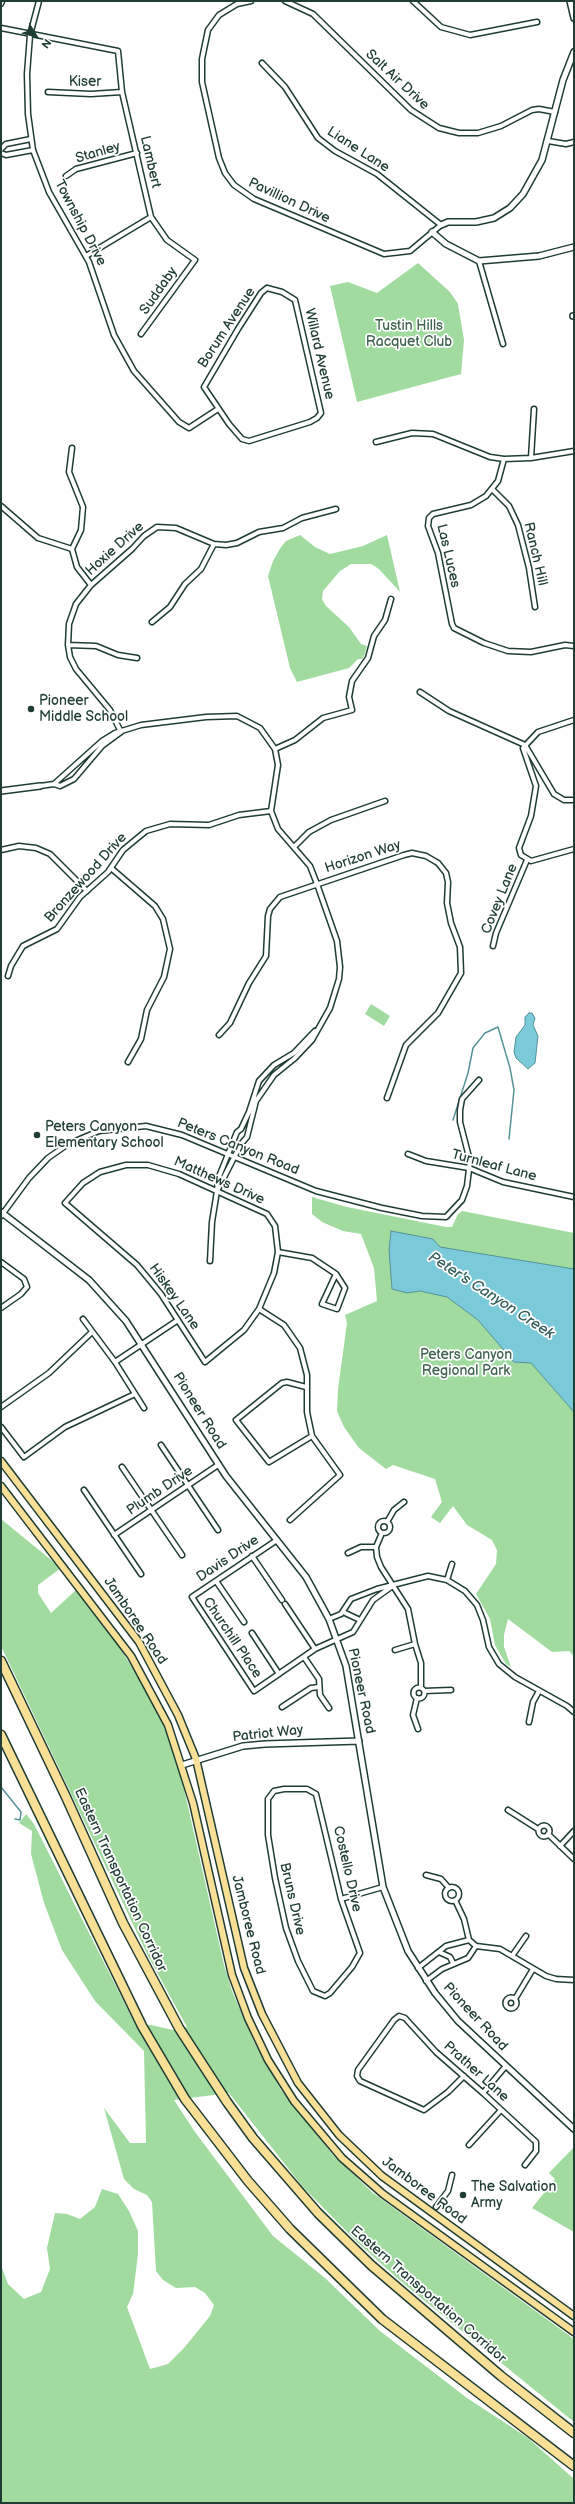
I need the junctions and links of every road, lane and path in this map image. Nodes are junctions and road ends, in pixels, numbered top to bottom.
1 (39, 1) edge
2 (252, 1) edge
3 (285, 1) edge
4 (413, 1) edge
5 (570, 1) edge
6 (574, 18) edge
7 (537, 22) dead end
8 (1, 28) edge
9 (30, 35) junction
10 (574, 52) edge
11 (262, 63) dead end
12 (48, 92) dead end
13 (122, 92) junction
14 (555, 112) junction
15 (31, 139) junction
16 (548, 141) junction
17 (574, 142) edge
18 (1, 149) edge
19 (33, 150) junction
20 (1, 153) edge
21 (137, 153) junction
22 (66, 176) dead end
23 (151, 217) junction
24 (441, 225) junction
25 (432, 232) junction
26 (574, 247) edge
27 (86, 256) junction
28 (195, 260) joint
29 (479, 261) junction
30 (295, 300) joint
31 (142, 334) dead end
32 (503, 344) dead end
33 (218, 409) junction
34 (534, 409) dead end
35 (376, 442) dead end
36 (72, 448) dead end
37 (574, 451) edge
38 (531, 458) junction
39 (504, 459) junction
40 (492, 489) junction
41 (1, 506) edge
42 (336, 509) dead end
43 (214, 544) junction
44 (72, 549) junction
45 (91, 585) junction
46 (391, 599) dead end
47 (535, 608) dead end
48 (152, 622) dead end
49 (68, 645) junction
50 (574, 646) edge
51 (137, 658) dead end
52 (420, 692) dead end
53 (574, 720) edge
54 (121, 732) junction
55 (525, 745) junction
56 (275, 749) junction
57 (54, 784) junction
58 (40, 786) joint
59 (1, 791) edge
60 (574, 800) edge
61 (384, 802) dead end
62 (271, 811) junction
63 (294, 847) junction
64 (574, 849) edge
65 (1, 850) edge
66 (528, 860) junction
67 (111, 868) junction
68 (317, 884) junction
69 (87, 891) junction
70 (493, 946) dead end
71 (8, 976) dead end
72 (319, 1026) junction
73 (219, 1035) dead end
74 (128, 1062) dead end
75 (479, 1080) dead end
76 (387, 1098) dead end
77 (408, 1154) dead end
78 (229, 1155) junction
79 (235, 1157) junction
80 (469, 1168) junction
81 (218, 1191) junction
82 (574, 1197) edge
83 (65, 1203) joint
84 (2, 1213) edge
85 (278, 1252) junction
86 (210, 1261) dead end
87 (1, 1262) edge
88 (336, 1274) junction
89 (1, 1308) edge
90 (259, 1309) junction
91 (84, 1319) dead end
92 (178, 1320) junction
93 (92, 1332) junction
94 (142, 1345) junction
95 (115, 1362) junction
96 (306, 1387) junction
97 (136, 1394) junction
98 (1, 1407) edge
99 (144, 1408) dead end
100 (1, 1427) edge
101 (312, 1436) junction
102 (161, 1445) dead end
103 (1, 1461) edge
104 (218, 1465) junction
105 (122, 1467) dead end
106 (188, 1485) junction
107 (1, 1486) edge
108 (84, 1490) dead end
109 (404, 1502) dead end
110 (151, 1510) junction
111 (290, 1520) dead end
112 (387, 1522) junction
113 (218, 1530) dead end
114 (382, 1533) junction
115 (114, 1535) junction
116 (277, 1540) junction
117 (376, 1547) junction
118 (348, 1553) dead end
119 (182, 1555) dead end
120 (252, 1556) junction
121 (452, 1564) dead end
122 (141, 1574) dead end
123 (447, 1580) junction
124 (216, 1581) junction
125 (394, 1585) junction
126 (192, 1597) joint
127 (282, 1600) dead end
128 (285, 1604) dead end
129 (343, 1612) junction
130 (329, 1619) junction
131 (360, 1620) junction
132 (244, 1622) dead end
133 (252, 1634) dead end
134 (337, 1640) junction
135 (415, 1644) junction
136 (315, 1649) junction
137 (395, 1650) dead end
138 (304, 1657) junction
139 (1, 1661) edge
140 (279, 1674) junction
141 (319, 1687) junction
142 (422, 1690) junction
143 (451, 1690) dead end
144 (539, 1691) junction
145 (417, 1698) junction
146 (282, 1706) dead end
147 (329, 1708) dead end
148 (574, 1712) edge
149 (529, 1722) dead end
150 (418, 1729) dead end
151 (1, 1735) edge
152 (360, 1741) junction
153 (196, 1759) junction
154 (182, 1764) junction
155 (270, 1794) joint
156 (508, 1810) dead end
157 (538, 1829) junction
158 (574, 1831) edge
159 (548, 1834) junction
160 (560, 1846) junction
161 (574, 1860) edge
162 (426, 1874) dead end
163 (383, 1887) junction
164 (449, 1888) junction
165 (341, 1899) junction
166 (455, 1900) junction
167 (526, 1936) dead end
168 (468, 1940) junction
169 (476, 1946) junction
170 (439, 1952) junction
171 (360, 1953) joint
172 (512, 1956) junction
173 (453, 1963) junction
174 (418, 1968) junction
175 (533, 1969) junction
176 (574, 1980) edge
177 (426, 1981) junction
178 (515, 1999) dead end
179 (505, 2067) junction
180 (464, 2076) junction
181 (483, 2093) junction
182 (501, 2110) junction
183 (574, 2129) edge
184 (469, 2145) dead end
185 (525, 2165) dead end
186 (452, 2175) dead end
187 (436, 2207) dead end
188 (574, 2316) edge
189 (574, 2332) edge
190 (574, 2433) edge
191 (574, 2466) edge

1 - 9 street, Township Drive
2 - 25 street, Pavillion Drive
3 - 14 street, Salt Air Drive
4 - 7 street
5 - 6 street
8 - 9 street
9 - 13 street, Lambert
9 - 15 street, Township Drive
10 - 14 street
11 - 24 street, Liane Lane
12 - 13 street, Kiser
13 - 21 street, Lambert
14 - 16 street
15 - 18 street
15 - 19 street, Township Drive
16 - 17 street
16 - 24 street
19 - 20 street
19 - 27 street, Township Drive
21 - 22 street, Stanley
21 - 23 street, Lambert
23 - 27 street
23 - 28 street, Lambert
24 - 25 street, Pavillion Drive
25 - 29 street
26 - 29 street
27 - 33 street, Township Drive
28 - 31 street, Suddaby
29 - 32 street
30 - 33 street, Borum Avenue
30 - 33 street, Willard Avenue
34 - 38 street
35 - 39 street
36 - 44 street
37 - 38 street
38 - 39 street
39 - 40 street, Las Luces
40 - 47 street, Ranch Hill
40 - 50 street, Las Luces
41 - 44 street
42 - 43 street, Hoxie Drive
43 - 45 street, Hoxie Drive
43 - 48 street
44 - 45 street
45 - 49 street, Hoxie Drive
46 - 56 street
49 - 51 street
49 - 54 street, Hoxie Drive
52 - 55 street
53 - 55 street
54 - 56 street
54 - 57 street
54 - 57 street
55 - 60 street
55 - 66 street
56 - 62 street
57 - 58 street
58 - 59 street
61 - 63 street
62 - 63 street
62 - 67 street, Bronzewood Drive
63 - 68 street
64 - 66 street
65 - 69 street
66 - 70 street, Covey Lane
67 - 69 street, Bronzewood Drive
67 - 74 street
68 - 72 street
68 - 73 street, Horizon Way
68 - 76 street, Horizon Way
69 - 71 street, Bronzewood Drive
72 - 78 street
72 - 79 street
75 - 80 street
77 - 80 street, Turnleaf Lane
78 - 79 street, Peters Canyon Road
78 - 81 street
78 - 84 street, Peters Canyon Road
79 - 80 street, Peters Canyon Road
79 - 81 street
80 - 82 street, Turnleaf Lane
81 - 83 street, Matthews Drive
81 - 85 street, Matthews Drive
81 - 86 street
83 - 92 street, Hiskey Lane
84 - 94 street, Pioneer Road
85 - 88 street
85 - 90 street
87 - 89 street
88 - 88 street
90 - 92 street, Hiskey Lane
90 - 96 street
91 - 93 street
92 - 94 street
93 - 95 street
93 - 98 street
94 - 95 street
94 - 104 street, Pioneer Road
95 - 97 street
96 - 101 street
96 - 101 street
97 - 99 street
97 - 100 street
101 - 111 street
102 - 106 street
103 - 153 main road, Jamboree Road
104 - 106 street, Plumb Drive
104 - 116 street, Pioneer Road
105 - 110 street
106 - 110 street, Plumb Drive
106 - 113 street
107 - 154 main road, Jamboree Road
108 - 115 street
109 - 112 street
110 - 115 street, Plumb Drive
110 - 119 street
112 - 114 street
112 - 114 street
114 - 117 street
115 - 122 street
116 - 120 street, Davis Drive
116 - 130 street, Pioneer Road
117 - 118 street
117 - 125 street
120 - 124 street, Davis Drive
120 - 127 street
121 - 123 street
123 - 125 street
123 - 144 street
124 - 126 street, Davis Drive
124 - 132 street
125 - 129 street
125 - 131 street
125 - 135 street
126 - 140 street, Churchill Place
128 - 136 street
129 - 130 street
129 - 131 street
130 - 134 street, Pioneer Road
131 - 134 street
133 - 140 street
134 - 136 street
134 - 152 street, Pioneer Road
135 - 137 street
135 - 142 street
136 - 138 street
138 - 140 street
138 - 141 street
139 - 190 highway, Eastern Transportation Corridor
141 - 146 street
141 - 147 street
142 - 143 street
142 - 145 street
142 - 145 street
144 - 148 street
144 - 149 street
145 - 150 street
151 - 191 highway
152 - 153 street, Patriot Way
152 - 163 street, Pioneer Road
153 - 154 street, Patriot Way
153 - 188 main road, Jamboree Road
154 - 189 main road, Jamboree Road
155 - 165 street, Costello Drive
155 - 171 street, Bruns Drive
156 - 157 street
157 - 159 street
157 - 159 street
158 - 160 street
159 - 160 street
160 - 161 street
162 - 164 street
163 - 165 street
163 - 174 street, Pioneer Road
164 - 166 street
164 - 166 street
165 - 171 street, Costello Drive
166 - 168 street
167 - 172 street
168 - 169 street
168 - 170 street
169 - 172 street
169 - 173 street
170 - 173 street
170 - 174 street
172 - 175 street
173 - 177 street
174 - 177 street, Pioneer Road
175 - 176 street
175 - 178 street
177 - 179 street, Pioneer Road
179 - 181 street
179 - 183 street, Pioneer Road
180 - 180 street, Prather Lane
180 - 181 street, Prather Lane
181 - 182 street, Prather Lane
182 - 184 street
182 - 185 street, Prather Lane
186 - 187 street

